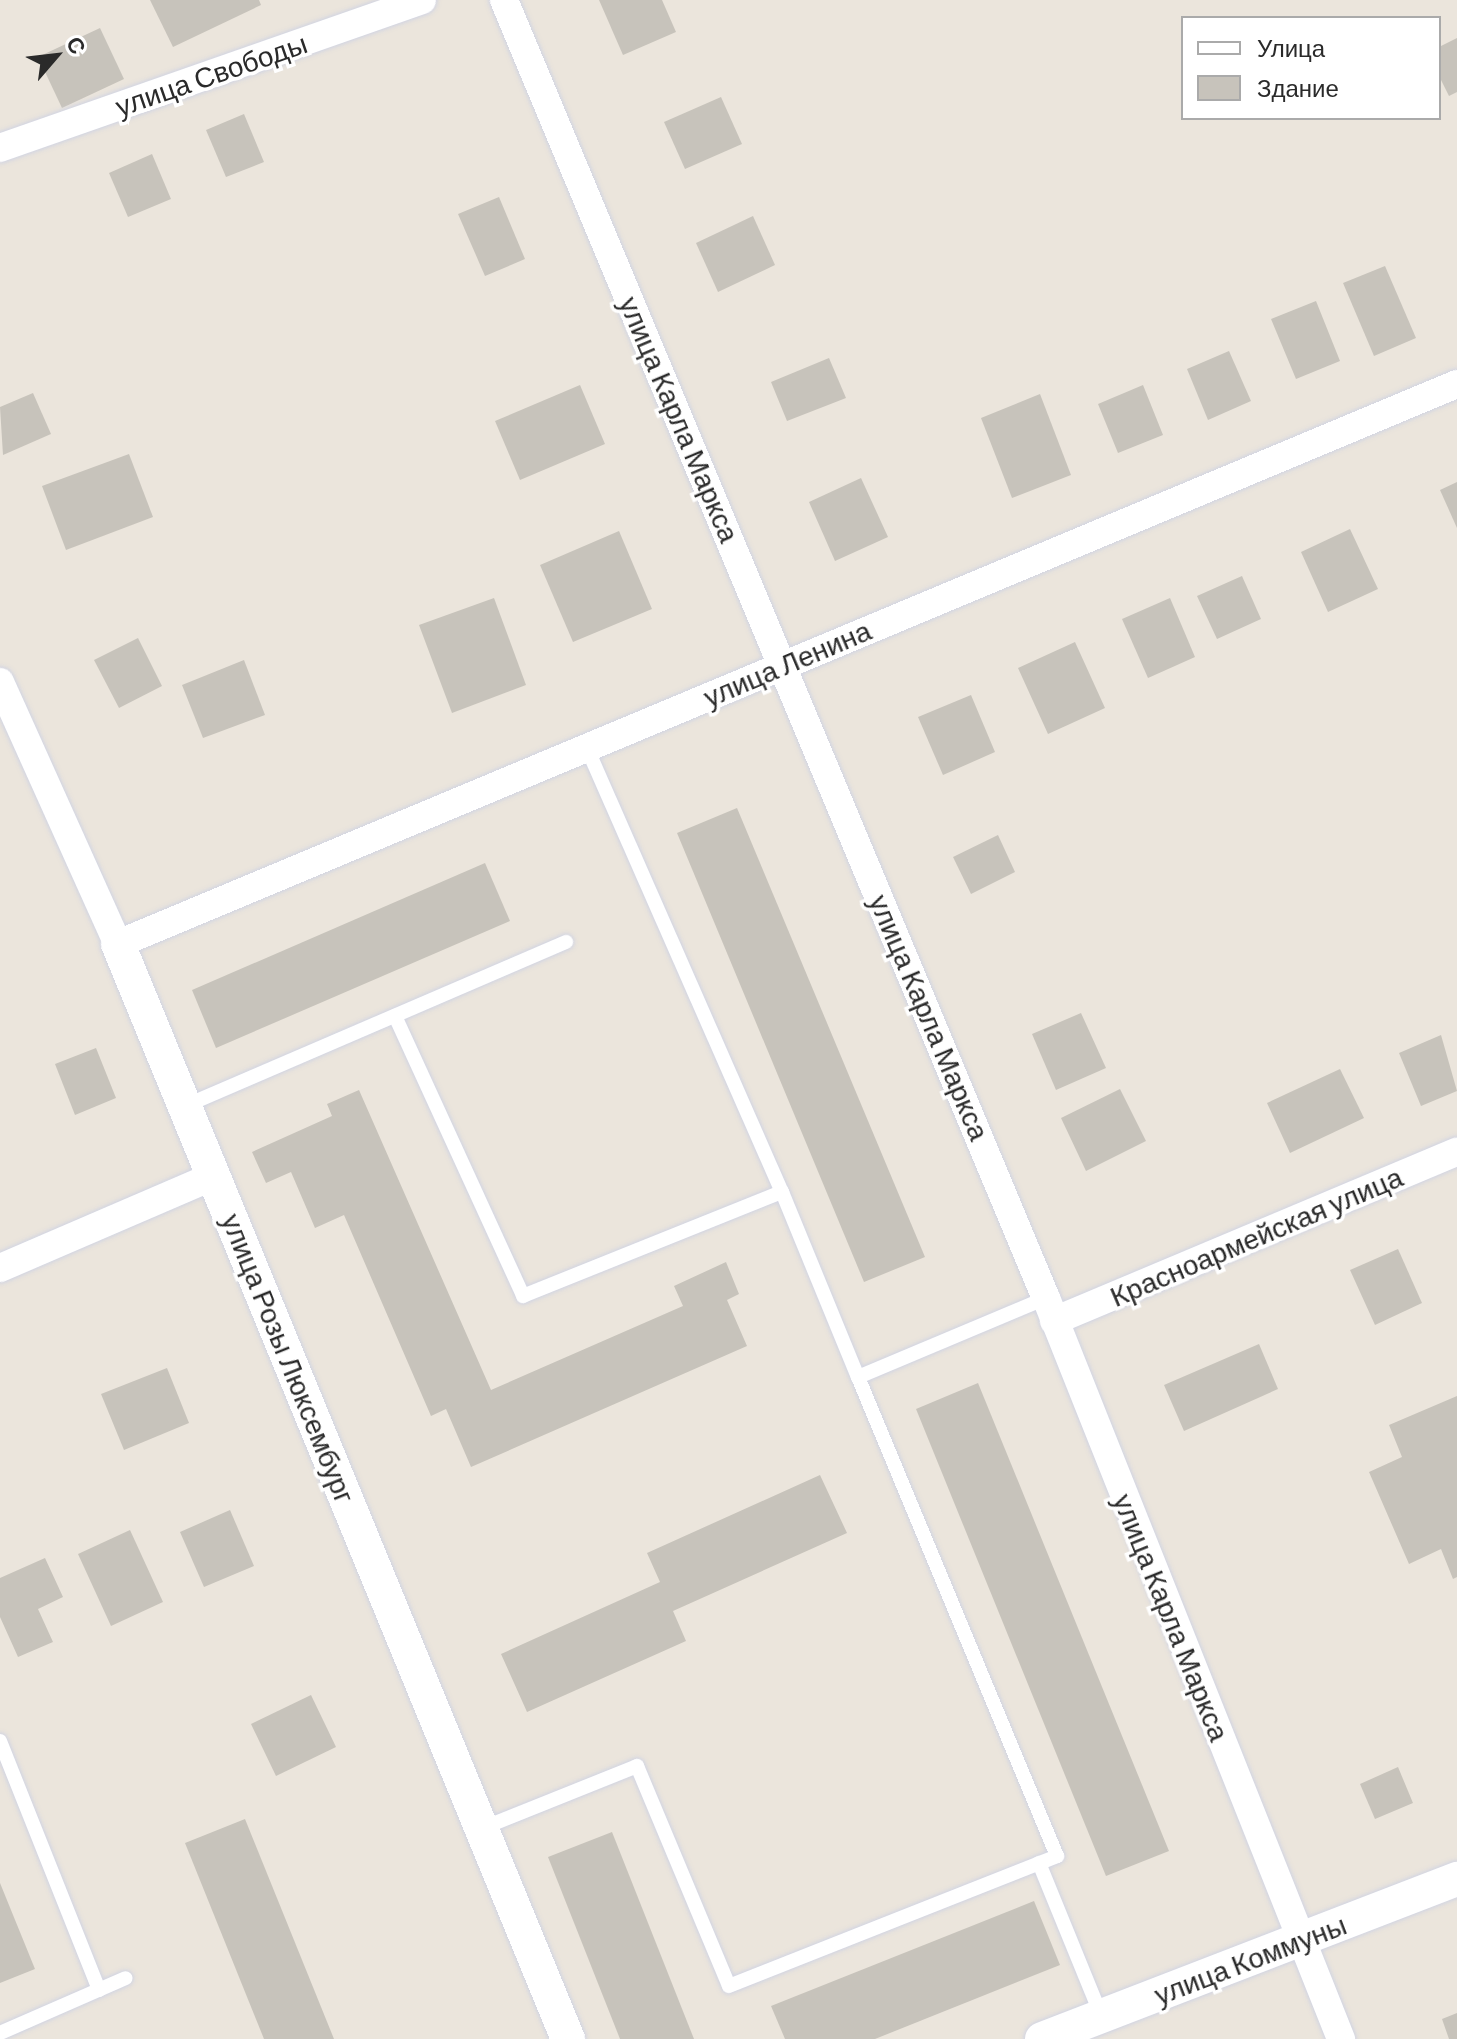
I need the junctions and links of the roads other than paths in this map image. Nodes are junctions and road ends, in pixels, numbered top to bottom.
1 (422, 0) edge
2 (504, 0) edge
3 (0, 148) edge
4 (1457, 384) edge
5 (783, 664) junction
6 (0, 682) edge
7 (587, 748) junction
8 (566, 942) dead end
9 (118, 944) junction
10 (395, 1016) junction
11 (185, 1106) junction
12 (1457, 1152) edge
13 (214, 1176) junction
14 (782, 1192) junction
15 (0, 1268) edge
16 (1050, 1309) junction
17 (858, 1377) junction
18 (0, 1741) edge
19 (483, 1828) junction
20 (1039, 1863) junction
21 (1457, 1879) edge
22 (1301, 1941) junction
23 (126, 1978) dead end
24 (99, 1990) junction
25 (1101, 2015) junction
26 (0, 2033) edge
27 (568, 2039) edge
28 (1042, 2039) edge
29 (1341, 2039) edge

1 - 3 street, улица Свободы
2 - 5 street, улица Карла Маркса
4 - 5 street, улица Ленина
5 - 7 street, улица Ленина
5 - 16 street, улица Карла Маркса
6 - 9 street, улица Розы Люксембург
7 - 9 street, улица Ленина
7 - 14 lane
8 - 10 lane
9 - 11 street, улица Розы Люксембург
10 - 11 lane
10 - 14 lane
11 - 13 street, улица Розы Люксембург
12 - 16 street, Красноармейская улица
13 - 15 street
13 - 19 street, улица Розы Люксембург
14 - 17 lane
16 - 17 lane
16 - 22 street, улица Карла Маркса
17 - 20 lane
18 - 24 lane
19 - 20 lane
19 - 27 street, улица Розы Люксембург
20 - 25 lane
21 - 22 street, улица Коммуны
22 - 25 street, улица Коммуны
22 - 29 street, улица Карла Маркса
23 - 24 lane
24 - 26 lane
25 - 28 street, улица Коммуны

